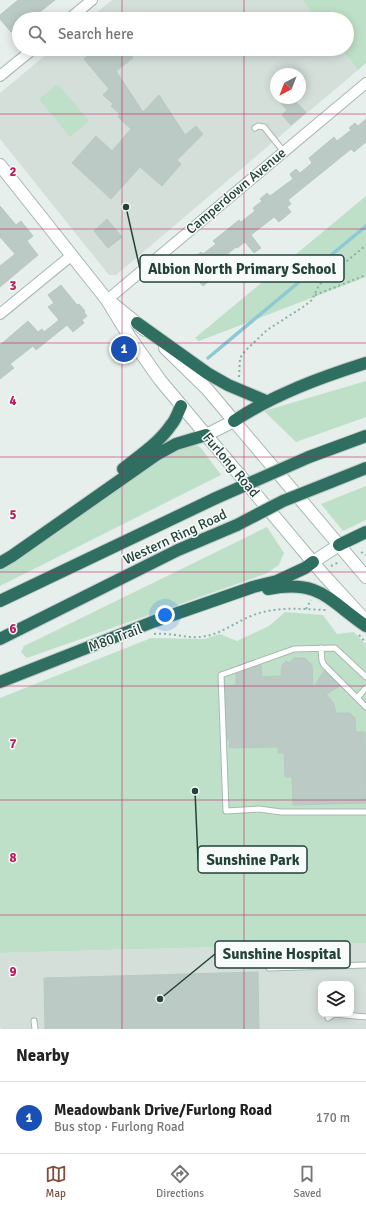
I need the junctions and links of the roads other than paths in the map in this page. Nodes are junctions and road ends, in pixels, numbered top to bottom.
1 (92, 0) edge
2 (77, 12) edge
3 (24, 56) edge
4 (0, 76) edge
5 (366, 83) edge
6 (255, 128) dead end
7 (284, 152) junction
8 (0, 165) edge
9 (72, 255) junction
10 (107, 300) junction
11 (0, 314) edge
12 (137, 323) junction
13 (366, 363) edge
14 (266, 401) junction
15 (181, 406) junction
16 (234, 421) junction
17 (206, 435) junction
18 (366, 436) edge
19 (366, 468) edge
20 (58, 523) junction
21 (366, 532) edge
22 (339, 545) junction
23 (313, 562) junction
24 (0, 563) edge
25 (366, 577) edge
26 (237, 593) junction
27 (0, 601) edge
28 (366, 621) edge
29 (366, 626) edge
30 (0, 639) edge
31 (321, 648) junction
32 (366, 677) edge
33 (0, 682) edge
34 (366, 688) edge
35 (357, 698) junction
36 (366, 707) edge
37 (366, 812) edge
38 (366, 965) edge
39 (268, 968) dead end
40 (366, 1017) edge
41 (328, 1018) dead end
42 (34, 1021) dead end
43 (35, 1029) edge

1 - 2 street
3 - 4 street
5 - 7 street, Camperdown Avenue
6 - 7 lane
7 - 10 street, Camperdown Avenue
8 - 9 street, Furlong Road
9 - 10 street, Furlong Road
9 - 11 street
10 - 12 street, Furlong Road
10 - 15 street, Furlong Road
12 - 14 highway
12 - 16 street, Furlong Road
13 - 14 highway
14 - 16 highway
15 - 17 street, Furlong Road
15 - 20 highway
16 - 17 street
16 - 22 street, Furlong Road
17 - 20 highway
17 - 23 street, Furlong Road
18 - 27 highway, Western Ring Road, bridge
19 - 30 highway, Western Ring Road, bridge
20 - 24 highway
21 - 22 highway
22 - 23 street
22 - 25 street, Furlong Road
23 - 26 highway
23 - 28 street, Furlong Road
26 - 29 highway
26 - 33 highway
31 - 32 lane
31 - 35 lane
31 - 37 lane
34 - 35 lane
35 - 36 lane
38 - 39 lane
40 - 41 lane
42 - 43 lane

